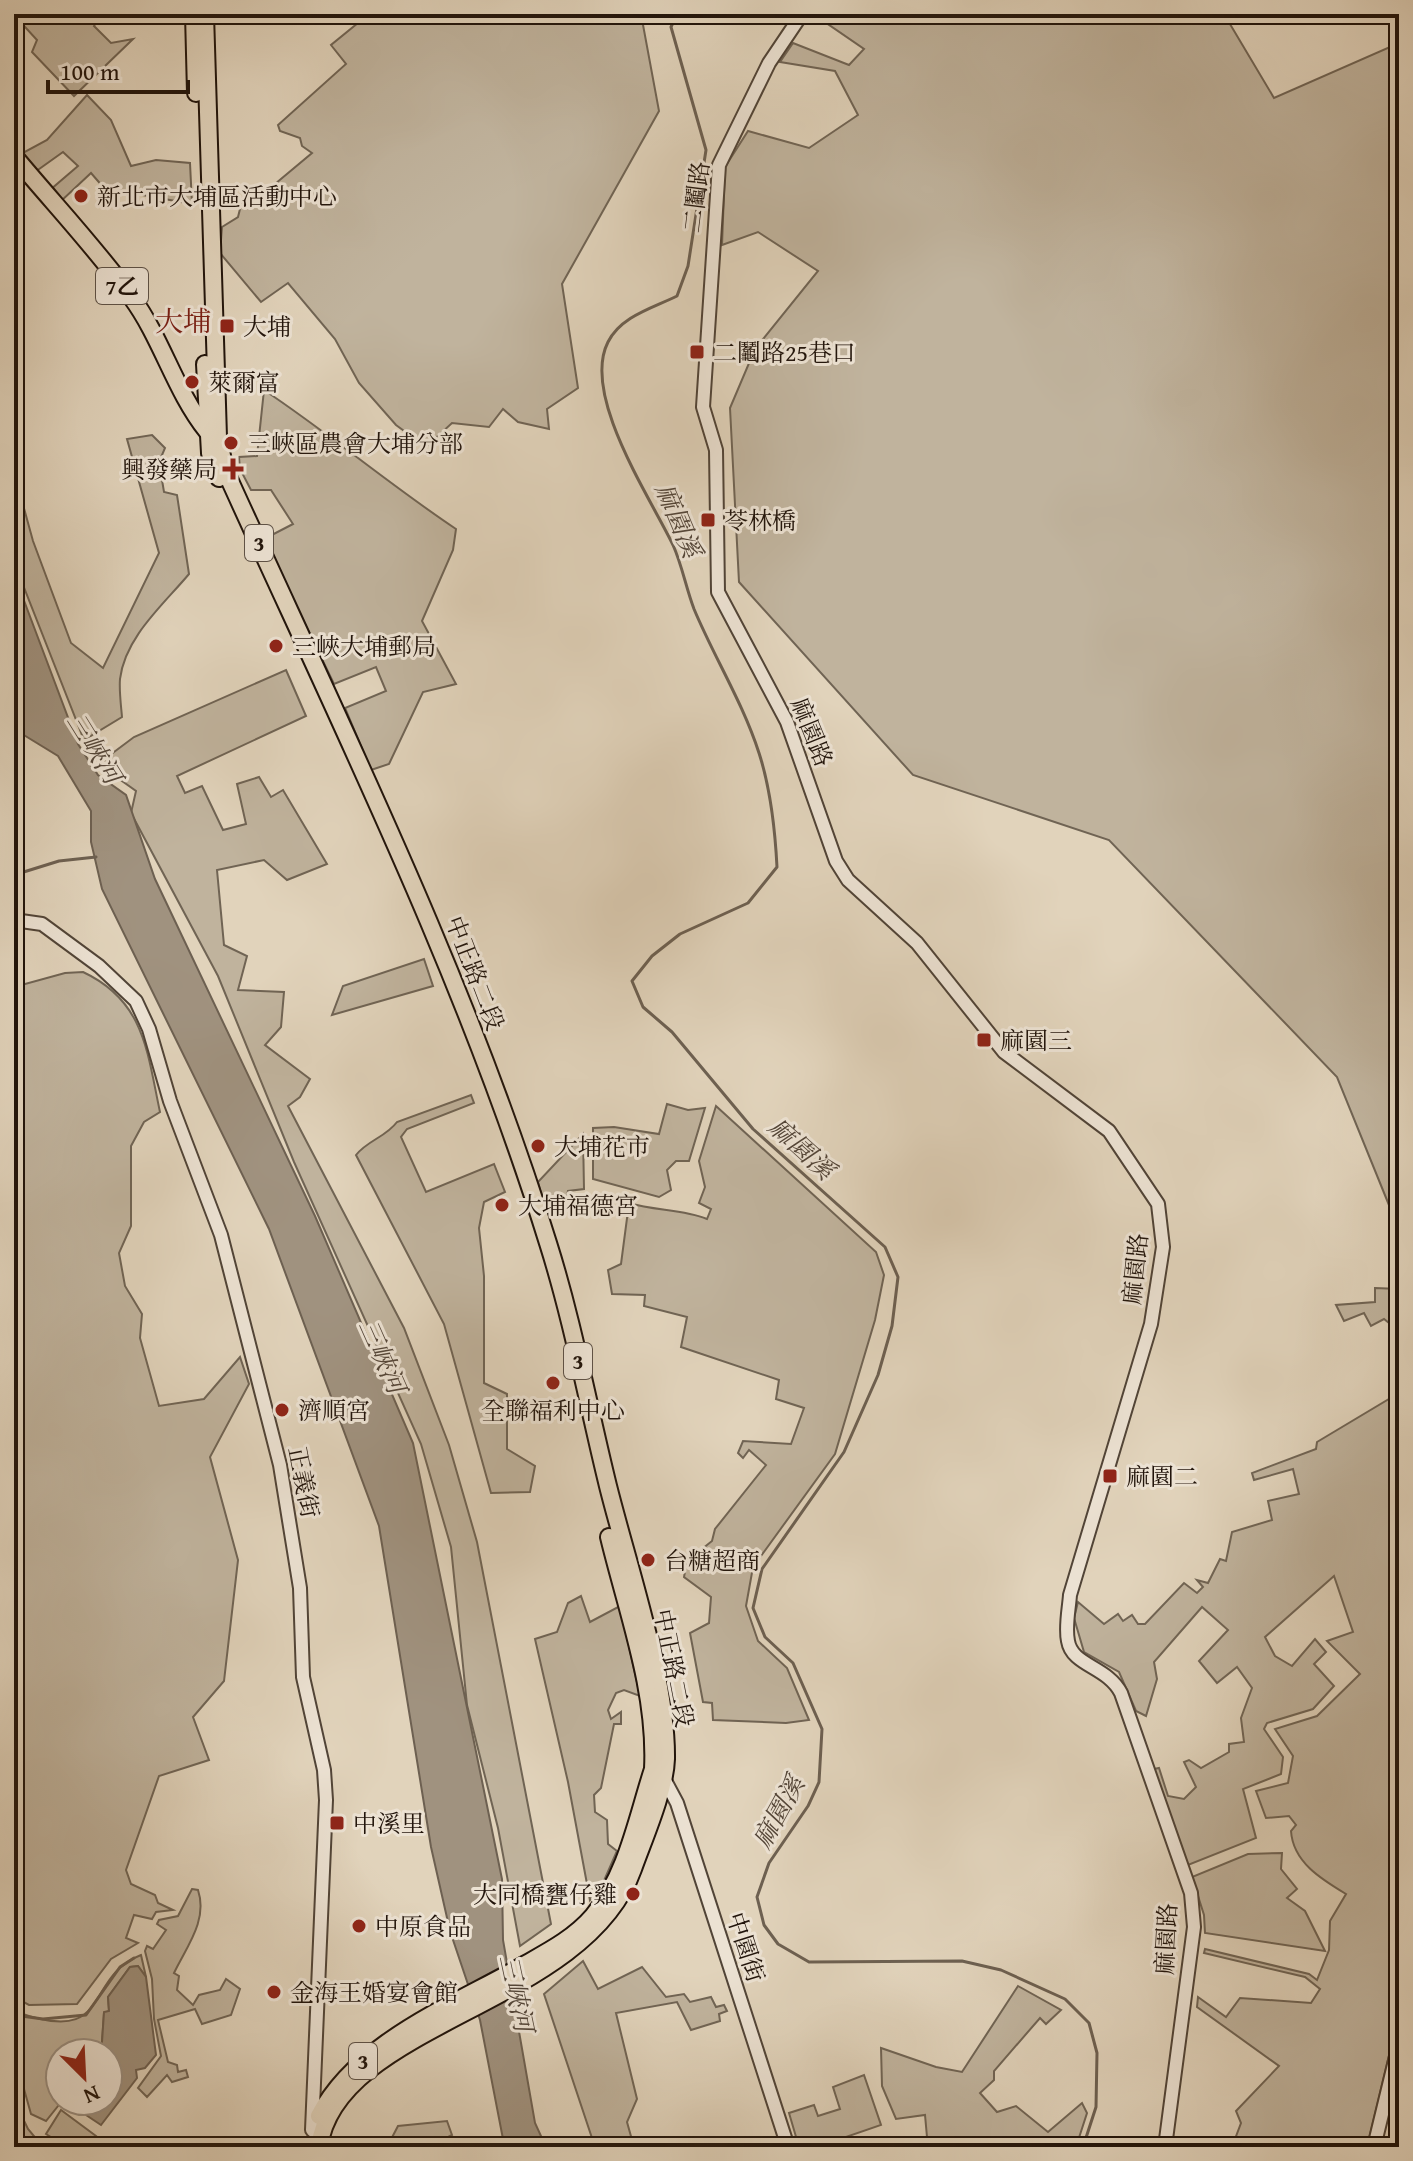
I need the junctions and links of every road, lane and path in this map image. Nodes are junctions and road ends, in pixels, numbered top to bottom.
1 (194, 14) edge
2 (205, 14) edge
3 (802, 14) edge
4 (14, 156) edge
5 (703, 407) joint
6 (212, 434) junction
7 (14, 920) edge
8 (659, 1772) junction
9 (1399, 2044) edge
10 (315, 2140) edge
11 (788, 2147) edge
12 (1165, 2147) edge
13 (1374, 2147) edge

1 - 6 main road, 中正路二段 / 3
2 - 6 main road, 中正路二段 / 3
3 - 5 street, 二鬮路
4 - 6 main road, 7乙
5 - 12 street, 麻園路
6 - 8 main road, 中正路二段 / 3
7 - 10 street, 正義街
8 - 10 main road, 中正路二段 / 3
8 - 11 street, 中園街
9 - 13 street

